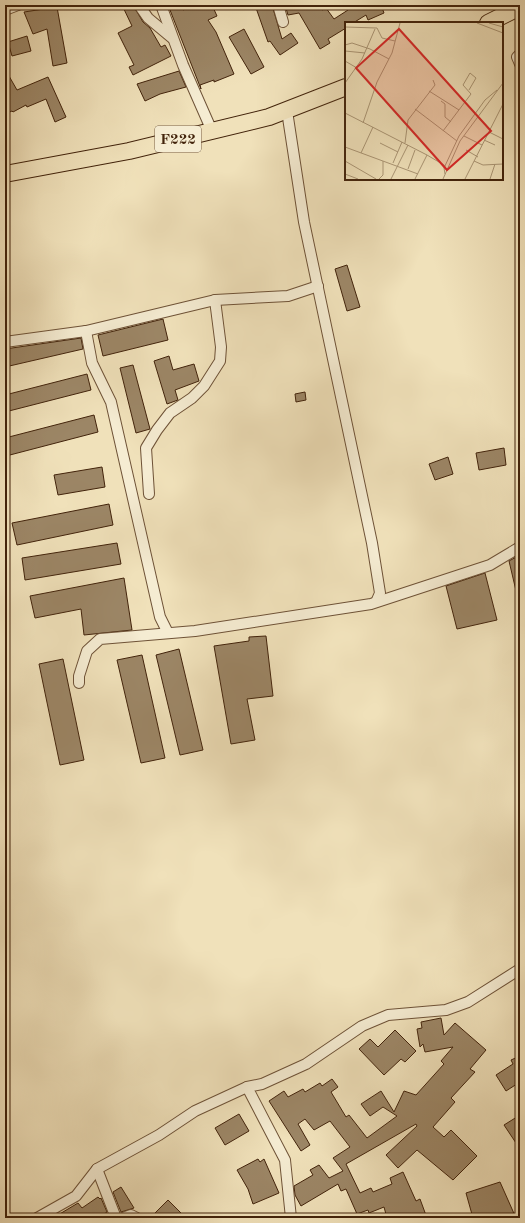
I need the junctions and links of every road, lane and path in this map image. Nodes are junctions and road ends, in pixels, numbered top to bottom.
1 (18, 5) edge
2 (139, 5) edge
3 (161, 5) edge
4 (278, 5) edge
5 (520, 8) edge
6 (5, 10) edge
7 (283, 22) dead end
8 (490, 22) edge
9 (172, 38) junction
10 (520, 54) edge
11 (520, 64) edge
12 (345, 87) edge
13 (287, 111) junction
14 (212, 131) junction
15 (5, 174) edge
16 (318, 286) junction
17 (214, 300) junction
18 (86, 331) junction
19 (5, 342) edge
20 (149, 494) dead end
21 (520, 546) edge
22 (377, 600) junction
23 (160, 616) junction
24 (168, 633) junction
25 (155, 634) junction
26 (79, 683) dead end
27 (520, 969) edge
28 (247, 1087) junction
29 (97, 1169) junction
30 (37, 1218) edge
31 (116, 1218) edge
32 (123, 1218) edge
33 (137, 1218) edge
34 (291, 1218) edge

1 - 6 street
2 - 9 street
3 - 9 street
4 - 7 street
5 - 8 main road
9 - 14 street
10 - 11 street
12 - 13 main road, F222
13 - 14 main road, F222
13 - 16 street
14 - 15 main road, F222
16 - 17 street
16 - 22 street
17 - 18 street
17 - 20 street
18 - 19 street
18 - 23 street
21 - 22 street
22 - 24 street
23 - 24 street
23 - 25 street
24 - 25 street
25 - 26 street
27 - 28 street
28 - 29 street
28 - 34 street
29 - 30 street
29 - 31 street
32 - 33 street

